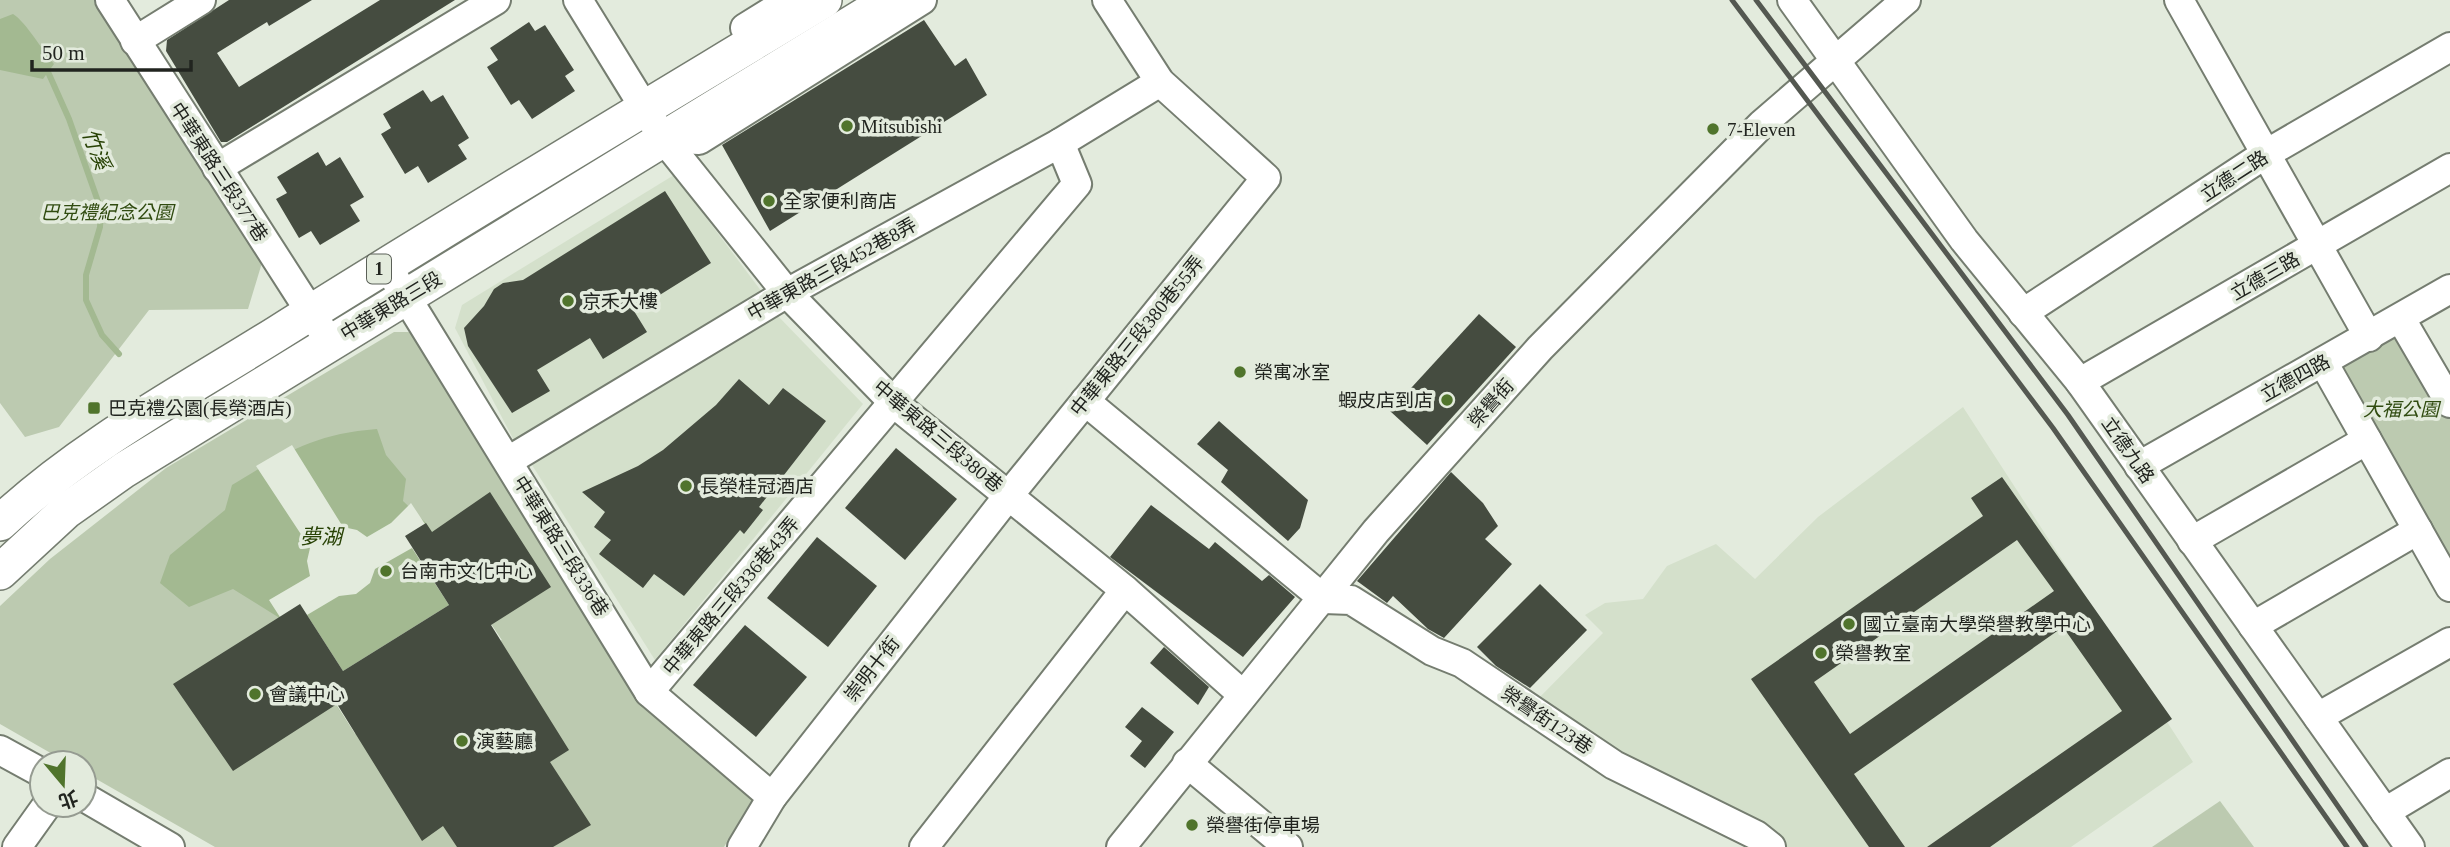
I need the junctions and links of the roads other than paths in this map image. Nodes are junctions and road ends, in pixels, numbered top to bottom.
1 (110, 0) edge
2 (201, 0) edge
3 (496, 0) edge
4 (579, 0) edge
5 (790, 0) edge
6 (824, 0) edge
7 (890, 0) edge
8 (922, 0) edge
9 (1107, 0) edge
10 (1792, 0) edge
11 (1906, 0) edge
12 (2179, 0) edge
13 (135, 41) junction
14 (2450, 47) edge
15 (1835, 60) junction
16 (1160, 82) junction
17 (644, 108) junction
18 (663, 138) junction
19 (1060, 143) junction
20 (2264, 155) junction
21 (218, 168) junction
22 (2450, 168) edge
23 (2319, 246) junction
24 (386, 265) junction
25 (2450, 289) edge
26 (787, 292) junction
27 (407, 298) junction
28 (310, 312) junction
29 (2023, 313) junction
30 (2401, 319) junction
31 (2369, 337) junction
32 (330, 344) junction
33 (2323, 362) junction
34 (2080, 383) junction
35 (2449, 399) edge
36 (1085, 401) junction
37 (895, 404) junction
38 (2367, 440) junction
39 (508, 461) junction
40 (2139, 466) junction
41 (1009, 495) junction
42 (0, 523) edge
43 (2418, 530) junction
44 (2192, 541) junction
45 (0, 572) edge
46 (2450, 587) edge
47 (1125, 590) junction
48 (1324, 599) junction
49 (2253, 626) junction
50 (2450, 642) edge
51 (649, 692) junction
52 (1244, 695) junction
53 (2318, 717) junction
54 (0, 750) edge
55 (1188, 763) junction
56 (28, 765) edge
57 (2450, 774) edge
58 (772, 797) junction
59 (98, 805) edge
60 (2385, 812) junction
61 (37, 819) edge
62 (18, 847) edge
63 (170, 847) edge
64 (742, 847) edge
65 (924, 847) edge
66 (1121, 847) edge
67 (1288, 847) edge
68 (1771, 847) edge
69 (2410, 847) edge

1 - 13 street, 中華東路三段377巷
2 - 13 street
3 - 21 street
4 - 17 street, 中華東路三段380巷
5 - 17 street
6 - 17 main road, 中華東路三段 / 1
7 - 18 main road, 中華東路三段 / 1
8 - 18 street
9 - 16 street
10 - 15 street, 立德九路
11 - 15 street, 榮譽街
12 - 20 street
13 - 21 street, 中華東路三段377巷
14 - 20 street, 立德二路
15 - 29 street, 立德九路
15 - 48 street, 榮譽街
16 - 19 street, 中華東路三段452巷8弄
16 - 36 street, 中華東路三段380巷55弄
17 - 18 street, 中華東路三段380巷
17 - 24 main road, 中華東路三段 / 1
18 - 26 street, 中華東路三段380巷
18 - 27 main road, 中華東路三段 / 1
19 - 26 street, 中華東路三段452巷8弄
19 - 37 street, 中華東路三段336巷43弄
20 - 23 street
20 - 29 street, 立德二路
21 - 28 street, 中華東路三段377巷
22 - 23 street, 立德三路
23 - 31 street
23 - 34 street, 立德三路
24 - 27 street, 中華東路三段336巷
24 - 28 main road, 中華東路三段 / 1
25 - 30 street, 立德四路
26 - 37 street, 中華東路三段380巷
26 - 39 street, 中華東路三段452巷8弄
27 - 32 main road, 中華東路三段 / 1
27 - 39 street, 中華東路三段336巷
28 - 32 street, 中華東路三段377巷
28 - 42 main road, 中華東路三段 / 1
29 - 34 street, 立德九路
30 - 31 street, 立德四路
30 - 35 street
31 - 33 street, 立德四路
32 - 45 main road, 中華東路三段 / 1
33 - 38 street
33 - 40 street, 立德四路
34 - 40 street, 立德九路
36 - 41 street, 中華東路三段380巷55弄
36 - 48 street
37 - 41 street, 中華東路三段380巷
37 - 51 street, 中華東路三段336巷43弄
38 - 43 street
38 - 44 street
39 - 51 street, 中華東路三段336巷
40 - 44 street, 立德九路
41 - 47 street, 中華東路三段380巷
41 - 58 street, 崇明十街
43 - 46 street
43 - 49 street
44 - 49 street, 立德九路
47 - 52 street, 中華東路三段380巷
47 - 65 street
48 - 52 street, 榮譽街
48 - 68 street, 榮譽街123巷
49 - 53 street, 立德九路
50 - 53 street
51 - 58 street, 中華東路三段336巷
52 - 55 street, 榮譽街
53 - 60 street, 立德九路
54 - 56 street
55 - 66 street, 榮譽街
55 - 67 street
57 - 60 street
58 - 64 street, 崇明十街
59 - 63 street
60 - 69 street, 立德九路
61 - 62 street

